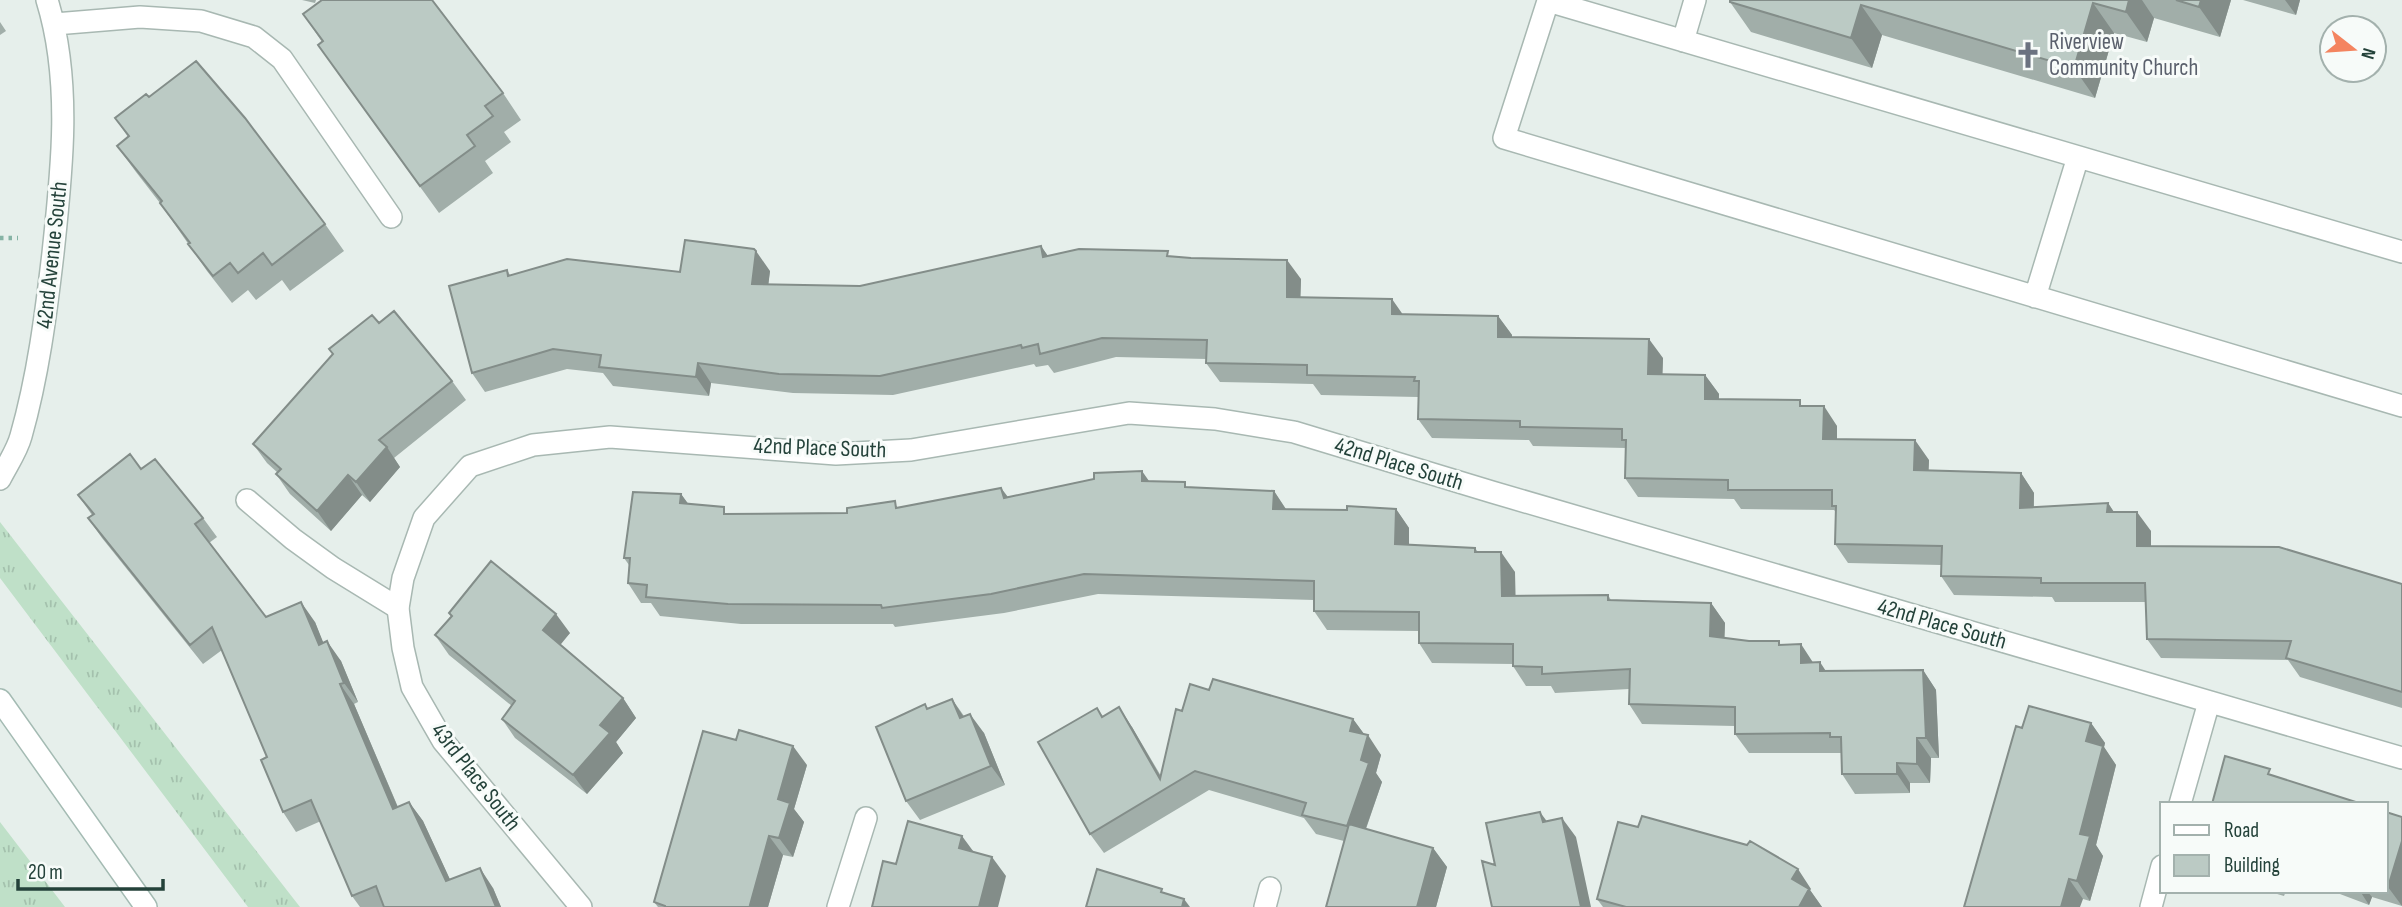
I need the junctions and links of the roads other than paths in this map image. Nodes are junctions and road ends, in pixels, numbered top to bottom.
1 (47, 0) edge
2 (1695, 0) edge
3 (55, 24) junction
4 (1683, 41) junction
5 (2078, 157) junction
6 (391, 217) dead end
7 (2402, 251) edge
8 (2035, 296) junction
9 (2402, 406) edge
10 (0, 479) edge
11 (247, 500) dead end
12 (412, 550) joint
13 (398, 608) junction
14 (0, 700) edge
15 (2209, 702) junction
16 (2402, 758) edge
17 (2181, 802) edge
18 (866, 818) dead end
19 (2160, 873) edge
20 (146, 907) edge
21 (581, 907) edge
22 (838, 907) edge
23 (2151, 907) edge

1 - 3 street, 42nd Avenue South
2 - 4 street
3 - 6 street
3 - 10 street, 42nd Avenue South
4 - 5 street
4 - 8 street
5 - 7 street
5 - 8 street
8 - 9 street
11 - 13 street
12 - 13 street, 43rd Place South
12 - 15 street, 42nd Place South
13 - 21 street, 43rd Place South
14 - 20 street
15 - 16 street, 42nd Place South
15 - 17 street
18 - 22 street
19 - 23 street

